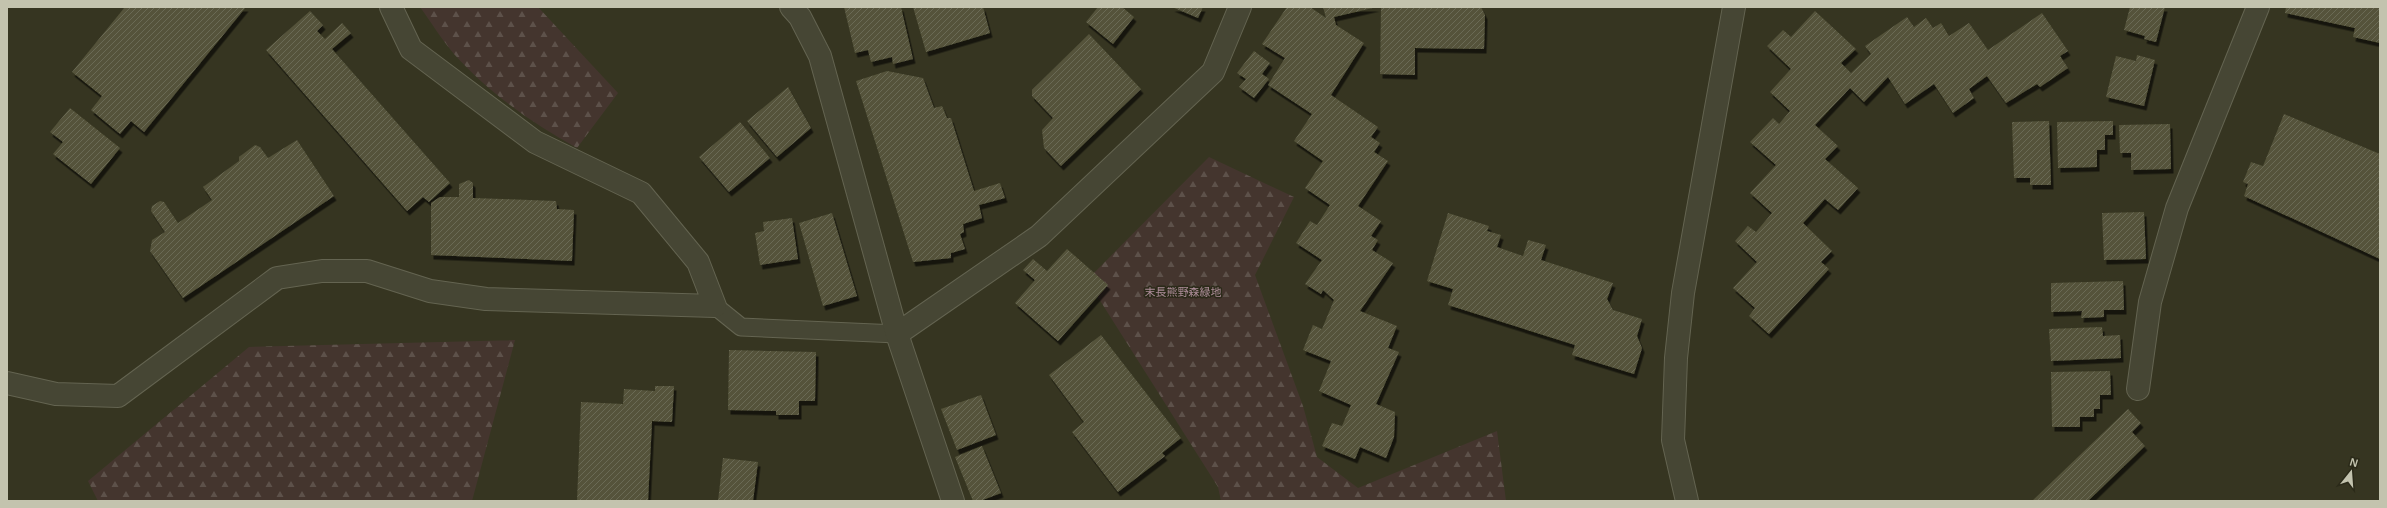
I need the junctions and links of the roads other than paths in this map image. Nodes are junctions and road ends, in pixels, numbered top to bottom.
1 (391, 7) edge
2 (791, 7) edge
3 (1240, 7) edge
4 (1734, 7) edge
5 (2258, 7) edge
6 (715, 306) junction
7 (897, 334) junction
8 (7, 383) edge
9 (2138, 389) dead end
10 (953, 501) edge
11 (1687, 501) edge

1 - 6 street
2 - 7 street
3 - 7 street
4 - 11 street
5 - 9 street
6 - 7 lane
6 - 8 street
7 - 10 street

